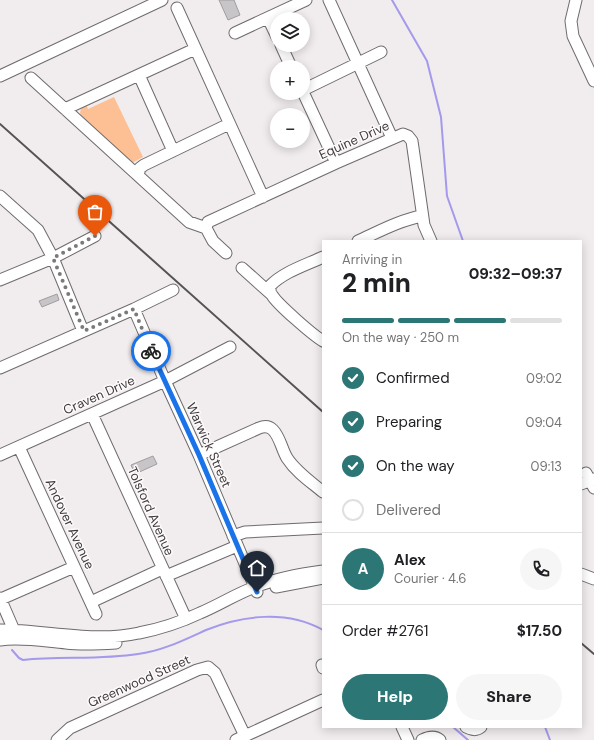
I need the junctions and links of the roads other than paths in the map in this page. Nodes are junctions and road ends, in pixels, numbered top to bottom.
1 (162, 0) edge
2 (306, 0) edge
3 (328, 0) edge
4 (576, 0) edge
5 (177, 8) dead end
6 (268, 18) junction
7 (270, 22) edge
8 (235, 33) dead end
9 (195, 49) junction
10 (381, 52) dead end
11 (358, 64) junction
12 (139, 75) junction
13 (0, 76) edge
14 (31, 78) dead end
15 (594, 81) edge
16 (310, 88) edge
17 (307, 100) edge
18 (65, 109) junction
19 (229, 124) junction
20 (392, 138) junction
21 (173, 151) junction
22 (336, 163) junction
23 (138, 175) junction
24 (0, 196) edge
25 (263, 197) junction
26 (422, 216) junction
27 (206, 228) junction
28 (95, 236) dead end
29 (360, 240) edge
30 (431, 240) edge
31 (226, 253) dead end
32 (53, 258) junction
33 (322, 258) edge
34 (242, 268) dead end
35 (0, 280) edge
36 (173, 290) dead end
37 (271, 294) junction
38 (134, 309) junction
39 (84, 331) junction
40 (322, 340) edge
41 (230, 347) dead end
42 (0, 368) edge
43 (165, 381) junction
44 (92, 414) junction
45 (19, 447) junction
46 (0, 455) edge
47 (199, 455) junction
48 (322, 491) edge
49 (322, 528) edge
50 (235, 541) junction
51 (74, 567) junction
52 (322, 571) edge
53 (164, 573) junction
54 (582, 574) edge
55 (322, 578) edge
56 (594, 579) edge
57 (256, 590) junction
58 (0, 598) edge
59 (91, 602) junction
60 (96, 614) dead end
61 (186, 619) junction
62 (0, 630) edge
63 (16, 634) junction
64 (0, 640) edge
65 (322, 700) edge
66 (402, 728) edge
67 (468, 728) edge
68 (480, 728) edge
69 (240, 738) edge
70 (57, 740) edge
71 (408, 740) edge
72 (422, 740) edge
73 (440, 740) edge

1 - 13 street
2 - 6 street
3 - 11 street
4 - 15 street
5 - 9 street
6 - 7 street
6 - 8 street
9 - 12 street
9 - 19 street
10 - 11 street
11 - 16 street
11 - 20 street
12 - 18 street
12 - 21 street
14 - 18 street
17 - 22 street
18 - 23 street
19 - 21 street
19 - 25 street
20 - 22 street, Equine Drive
20 - 26 street, Equine Drive
21 - 23 street
22 - 25 street, Equine Drive
23 - 27 street
24 - 32 street
25 - 27 street, Equine Drive
26 - 29 street
26 - 30 street, Equine Drive
27 - 31 street
28 - 32 street
32 - 35 street
32 - 39 street
33 - 37 street
34 - 37 street
36 - 38 street
37 - 40 street
38 - 39 street
38 - 43 street, Warwick Street
39 - 42 street
41 - 43 street, Craven Drive
43 - 44 street, Craven Drive
43 - 47 street, Warwick Street
44 - 45 street, Craven Drive
44 - 53 street, Tolsford Avenue
45 - 46 street, Craven Drive
45 - 51 street, Andover Avenue
47 - 48 street
47 - 50 street, Warwick Street
49 - 50 street
50 - 53 street
50 - 57 street, Warwick Street
51 - 58 street
51 - 59 street, Andover Avenue
52 - 57 street
53 - 59 street
53 - 61 street, Tolsford Avenue
54 - 56 street
55 - 57 street
57 - 61 street
57 - 63 street
58 - 63 street
59 - 60 street, Andover Avenue
61 - 63 street
62 - 63 street
63 - 64 street
65 - 69 street
66 - 71 street
67 - 68 street
69 - 70 street, Greenwood Street
72 - 73 street

